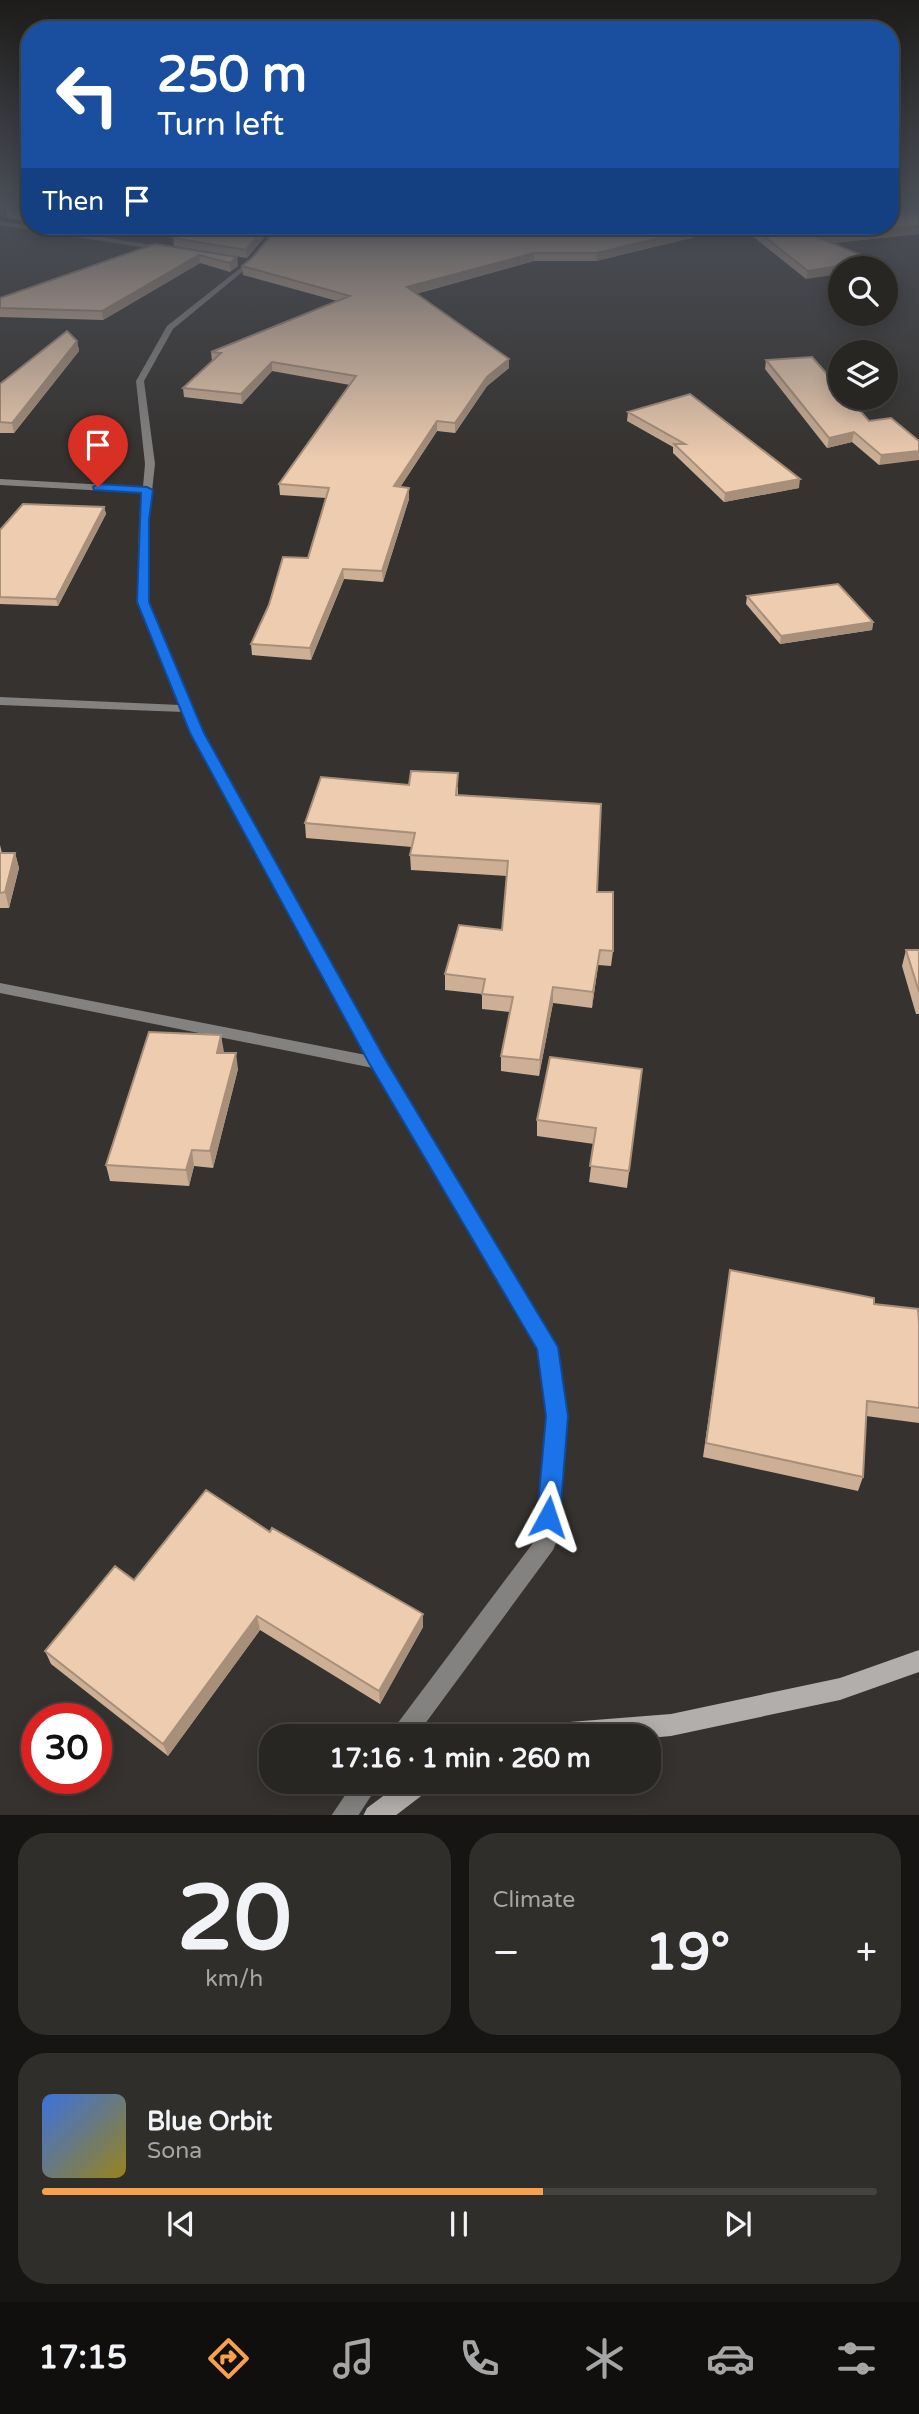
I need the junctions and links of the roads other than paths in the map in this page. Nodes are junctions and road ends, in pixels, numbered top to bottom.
1 (210, 292) edge
2 (0, 482) edge
3 (147, 490) junction
4 (0, 701) edge
5 (187, 709) junction
6 (0, 988) edge
7 (378, 1063) junction
8 (919, 1661) edge
9 (411, 1724) edge
10 (661, 1727) edge
11 (359, 1794) edge
12 (404, 1794) edge
13 (343, 1815) edge
14 (375, 1815) edge

1 - 3 street
2 - 3 street
3 - 5 street
4 - 5 street
5 - 7 street
6 - 7 street
7 - 9 street
8 - 10 street
11 - 13 street
12 - 14 street

